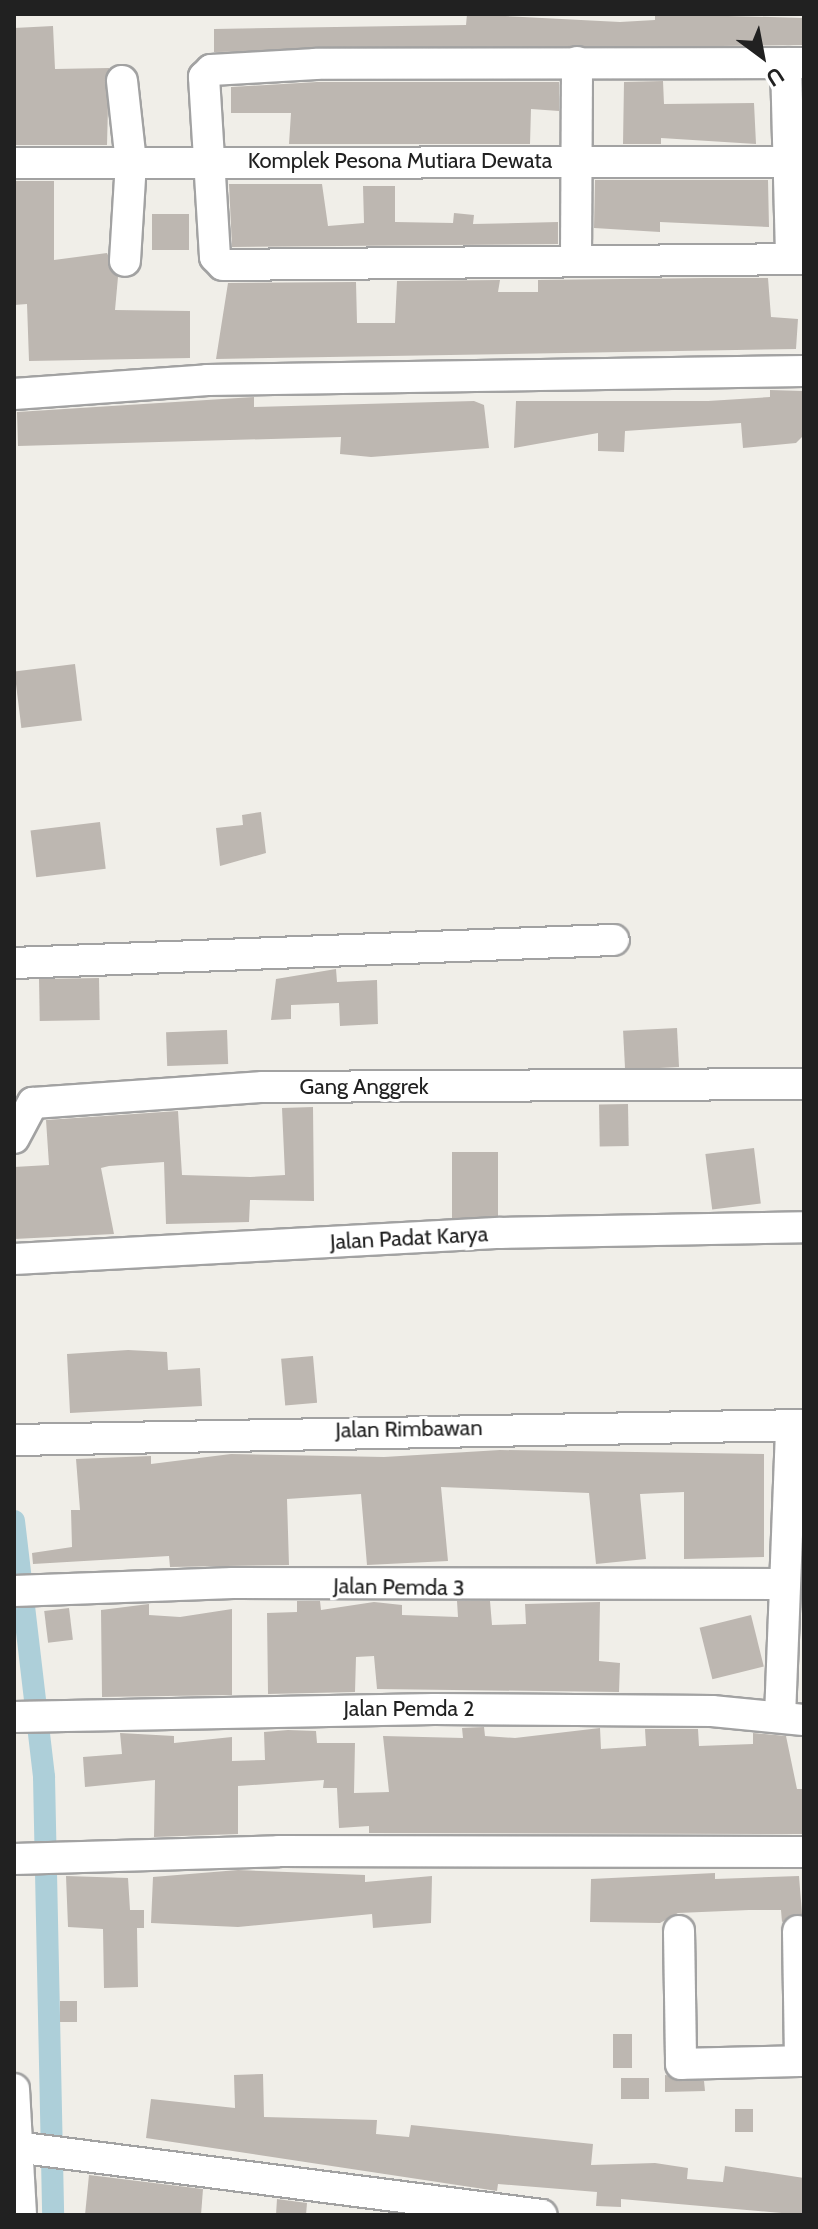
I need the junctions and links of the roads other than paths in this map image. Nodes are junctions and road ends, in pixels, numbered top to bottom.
1 (577, 62) junction
2 (795, 63) edge
3 (122, 81) dead end
4 (213, 161) junction
5 (576, 161) junction
6 (131, 162) junction
7 (795, 162) edge
8 (14, 163) edge
9 (576, 258) junction
10 (798, 259) edge
11 (125, 261) dead end
12 (804, 371) edge
13 (14, 394) edge
14 (614, 940) dead end
15 (14, 963) edge
16 (804, 1084) edge
17 (14, 1138) edge
18 (804, 1227) edge
19 (18, 1259) edge
20 (798, 1425) edge
21 (14, 1440) edge
22 (797, 1498) edge
23 (784, 1584) junction
24 (15, 1591) edge
25 (794, 1621) edge
26 (32, 1716) edge
27 (792, 1719) edge
28 (804, 1852) edge
29 (34, 1857) edge
30 (679, 1931) dead end
31 (798, 1931) dead end
32 (802, 2061) edge
33 (14, 2089) edge
34 (39, 2150) edge
35 (19, 2206) edge
36 (542, 2215) edge

1 - 2 street
1 - 4 street
1 - 5 street
2 - 7 street
3 - 6 street
4 - 5 street, Komplek Pesona Mutiara Dewata
4 - 6 street, Komplek Pesona Mutiara Dewata
4 - 9 street
5 - 7 street, Komplek Pesona Mutiara Dewata
5 - 9 street
6 - 8 street, Komplek Pesona Mutiara Dewata
6 - 11 street
7 - 10 street
9 - 10 street
12 - 13 street
14 - 15 street
16 - 17 street, Gang Anggrek
18 - 19 street, Jalan Padat Karya
20 - 21 street, Jalan Rimbawan
20 - 22 street
22 - 23 street
23 - 24 street, Jalan Pemda 3
23 - 25 street
25 - 27 street
26 - 27 street, Jalan Pemda 2
28 - 29 street
30 - 32 street
31 - 32 street
33 - 34 street
34 - 35 street
34 - 36 street

